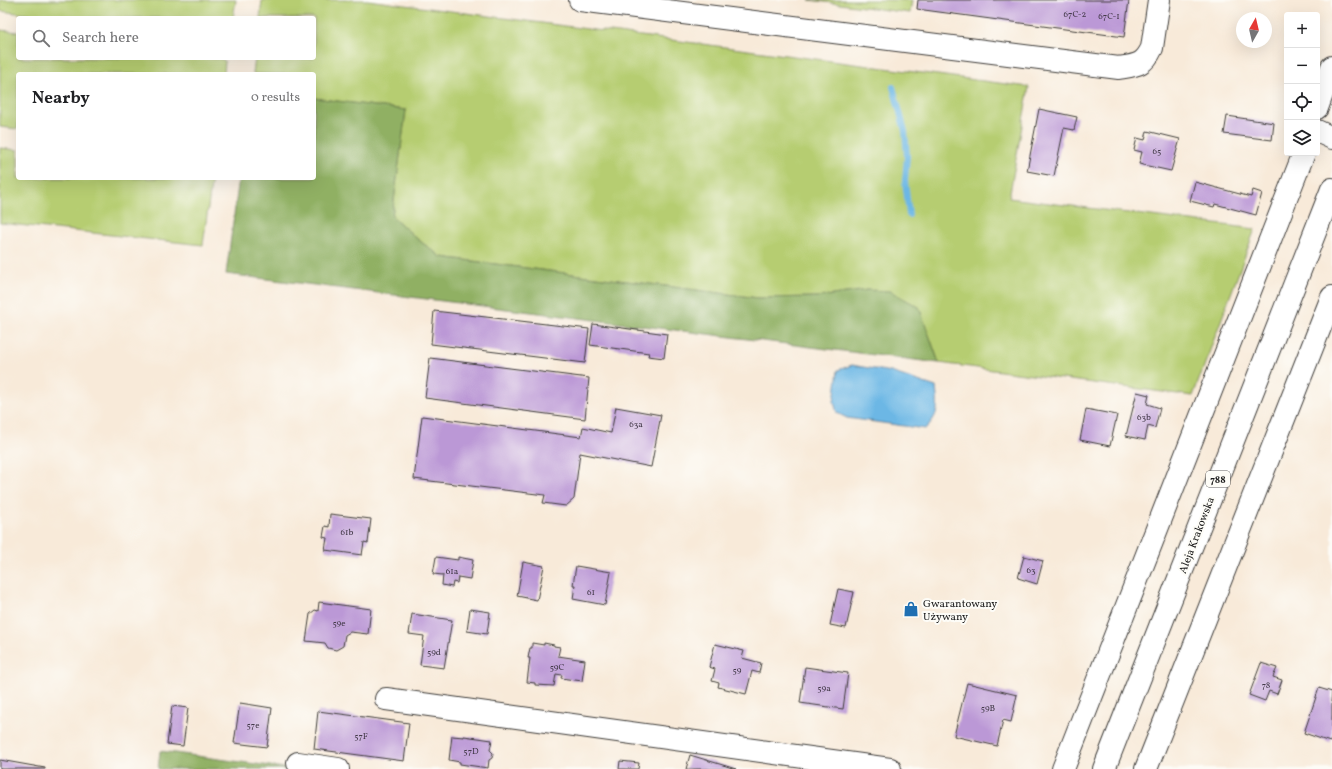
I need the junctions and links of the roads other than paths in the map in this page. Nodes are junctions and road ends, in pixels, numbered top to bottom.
1 (580, 0) edge
2 (1159, 0) edge
3 (1332, 67) edge
4 (1320, 100) edge
5 (1320, 132) edge
6 (1332, 138) edge
7 (1303, 156) edge
8 (1332, 189) edge
9 (1332, 297) edge
10 (386, 699) dead end
11 (298, 764) dead end
12 (338, 769) edge
13 (890, 769) edge
14 (1062, 769) edge
15 (1104, 769) edge
16 (1146, 769) edge

1 - 2 main road
3 - 4 main road
5 - 6 main road
7 - 14 main road
8 - 15 main road, Aleja Krakowska / 788
9 - 16 main road
10 - 13 main road
11 - 12 main road

